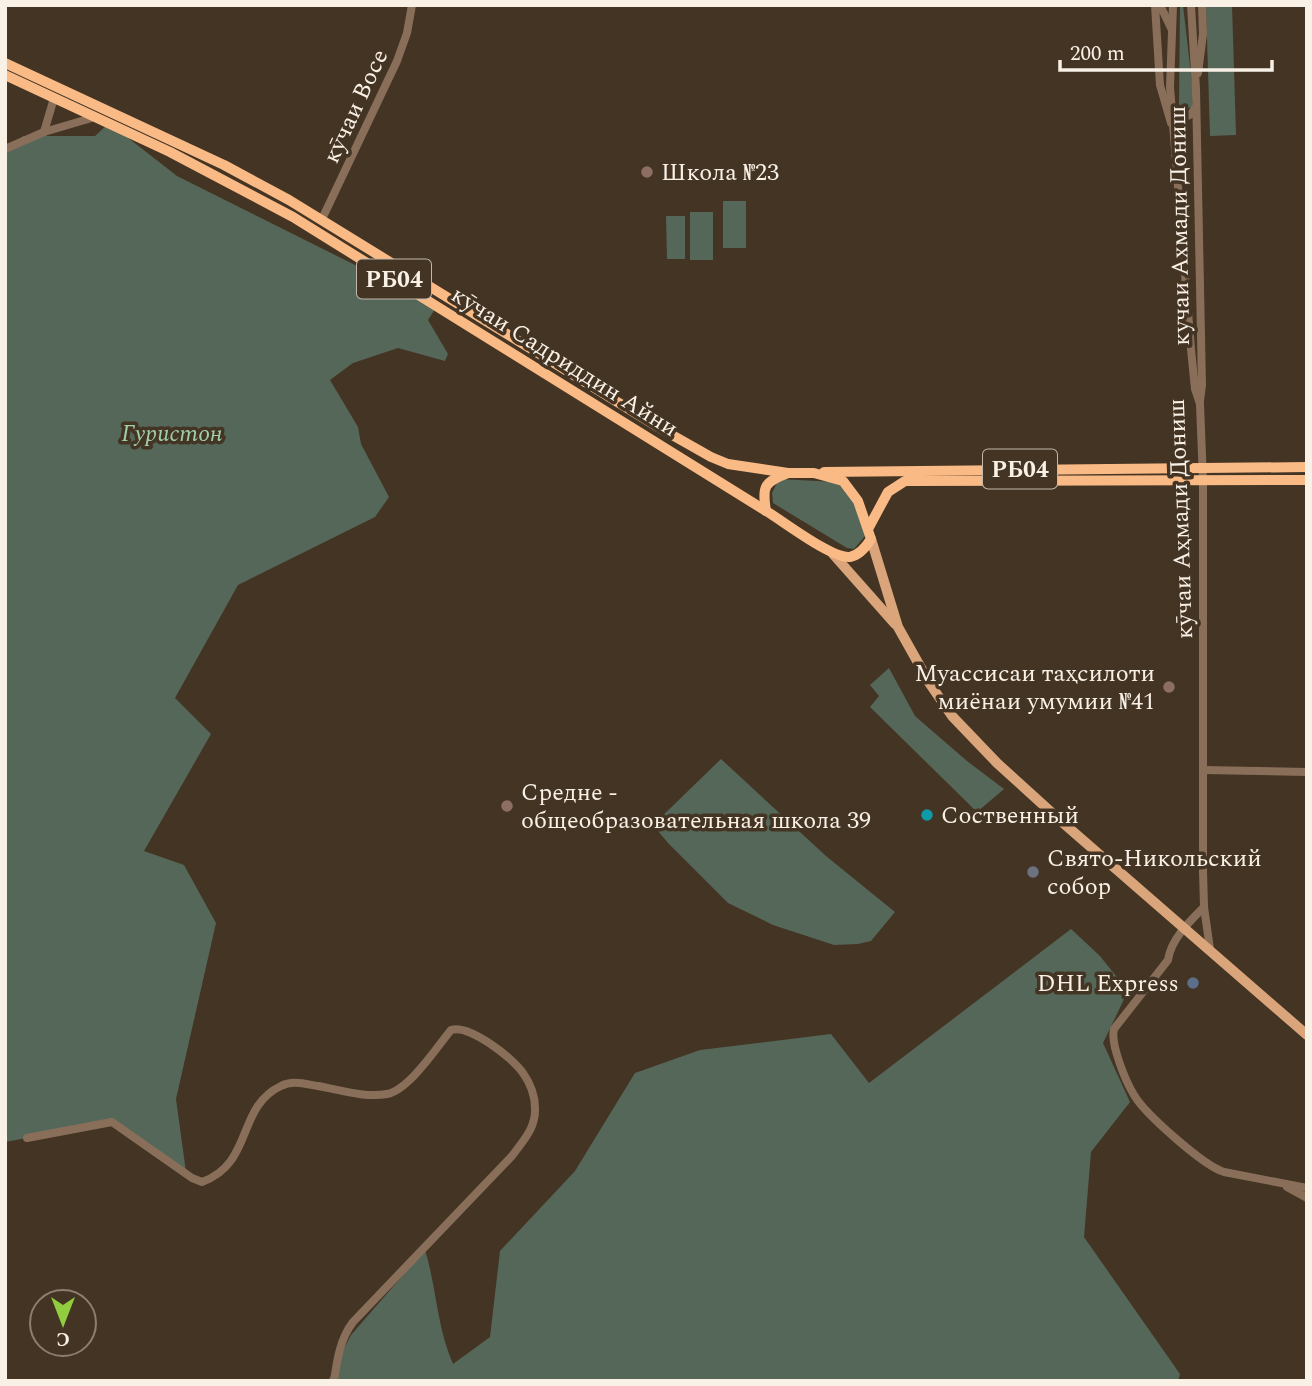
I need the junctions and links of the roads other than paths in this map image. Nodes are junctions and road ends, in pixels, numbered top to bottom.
1 (412, 5) edge
2 (1154, 5) edge
3 (1160, 5) edge
4 (1173, 5) edge
5 (1191, 5) edge
6 (1202, 5) edge
7 (1172, 30) junction
8 (5, 63) edge
9 (5, 75) edge
10 (1196, 89) junction
11 (54, 98) junction
12 (1195, 108) junction
13 (1172, 109) junction
14 (95, 117) junction
15 (1174, 131) junction
16 (44, 132) junction
17 (5, 149) edge
18 (322, 219) junction
19 (1200, 404) junction
20 (1202, 467) junction
21 (1307, 467) edge
22 (788, 473) junction
23 (814, 473) junction
24 (1307, 480) edge
25 (1203, 481) junction
26 (766, 510) junction
27 (870, 534) junction
28 (833, 554) junction
29 (898, 627) junction
30 (1203, 770) junction
31 (1307, 772) edge
32 (1204, 906) junction
33 (1184, 928) junction
34 (1210, 949) junction
35 (1301, 1026) edge
36 (1307, 1035) edge
37 (27, 1138) dead end
38 (1281, 1184) junction
39 (1307, 1188) edge
40 (1307, 1198) edge
41 (334, 1381) edge

1 - 18 street, кӯчаи Восе
2 - 15 street
3 - 7 street
4 - 7 street, кӯчаи Аҳмади Дониш
5 - 10 street, кучаи Ахмади Дониш
6 - 10 street
7 - 13 street, кӯчаи Аҳмади Дониш
8 - 18 highway, кӯчаи Садриддин Айни / РБ04
9 - 11 highway, кӯчаи Садриддин Айни / РБ04
10 - 12 street, кучаи Ахмади Дониш
11 - 14 highway, кӯчаи Садриддин Айни / РБ04
11 - 16 street
12 - 13 street
12 - 19 street, кучаи Ахмади Дониш
13 - 15 street, кӯчаи Аҳмади Дониш
14 - 16 street
14 - 26 highway, кӯчаи Садриддин Айни / РБ04
15 - 19 street, кӯчаи Аҳмади Дониш
16 - 17 street
18 - 22 highway, кӯчаи Садриддин Айни / РБ04
19 - 20 street, кӯчаи Аҳмади Дониш
20 - 21 highway, РБ04
20 - 23 highway, РБ04
20 - 25 street, кӯчаи Аҳмади Дониш
22 - 23 highway, РБ04
22 - 26 highway
23 - 27 highway, РБ04
24 - 25 highway, РБ04
25 - 27 highway, РБ04
25 - 30 street, кӯчаи Аҳмади Дониш
26 - 28 highway, РБ04
27 - 28 highway
27 - 29 main road
28 - 29 main road
29 - 33 main road
30 - 31 street
30 - 32 street, кӯчаи Аҳмади Дониш
32 - 33 street
32 - 34 street, кӯчаи Аҳмади Дониш
33 - 34 main road
33 - 38 street
34 - 35 main road
35 - 36 main road
37 - 41 street
38 - 39 street
38 - 40 street

